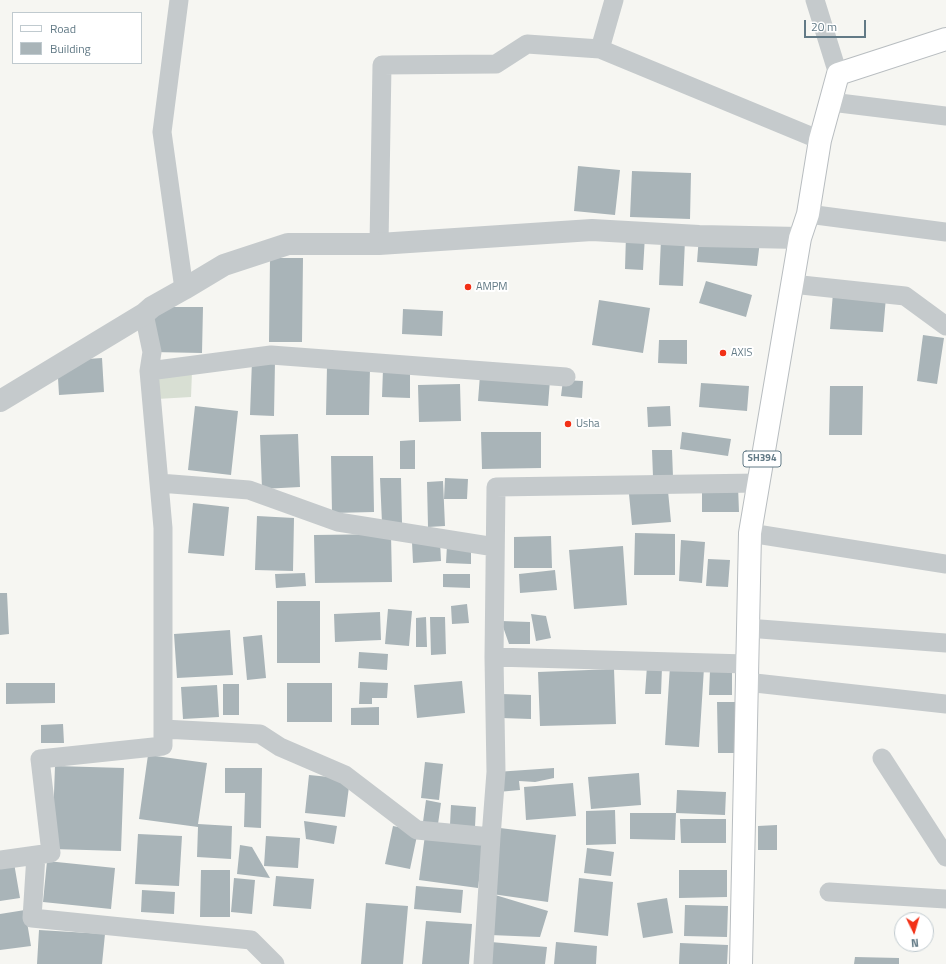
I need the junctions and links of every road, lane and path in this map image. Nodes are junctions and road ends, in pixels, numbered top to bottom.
1 (179, 0) edge
2 (614, 0) edge
3 (815, 0) edge
4 (946, 39) edge
5 (600, 49) junction
6 (838, 74) junction
7 (831, 102) junction
8 (946, 116) edge
9 (820, 140) junction
10 (808, 214) junction
11 (946, 232) edge
12 (800, 238) junction
13 (380, 244) junction
14 (792, 284) junction
15 (184, 289) junction
16 (144, 314) junction
17 (946, 326) edge
18 (149, 371) junction
19 (566, 377) dead end
20 (0, 401) edge
21 (159, 483) junction
22 (758, 483) junction
23 (750, 533) junction
24 (495, 546) junction
25 (946, 564) edge
26 (747, 628) junction
27 (946, 643) edge
28 (494, 657) junction
29 (747, 673) junction
30 (946, 704) edge
31 (163, 729) junction
32 (882, 758) dead end
33 (491, 837) junction
34 (36, 855) junction
35 (946, 856) edge
36 (0, 860) edge
37 (829, 892) dead end
38 (946, 899) edge
39 (275, 964) edge
40 (483, 964) edge
41 (741, 964) edge

1 - 15 street
2 - 5 street
3 - 6 street
4 - 6 main road
5 - 9 street
5 - 13 street
6 - 7 main road, SH394
7 - 8 street
7 - 9 main road, SH394
9 - 10 main road, SH394
10 - 11 street
10 - 12 main road, SH394
12 - 13 street
12 - 14 main road, SH394
13 - 15 street
14 - 17 street
14 - 22 main road, SH394
15 - 16 street
16 - 18 street
16 - 20 street
18 - 19 street
18 - 21 street
21 - 24 street
21 - 31 street
22 - 23 main road, SH394
22 - 24 street
23 - 25 street
23 - 26 main road, SH394
24 - 28 street
26 - 27 street
26 - 29 main road, SH394
28 - 29 street
28 - 33 street
29 - 30 street
29 - 41 main road, SH394
31 - 33 street
31 - 34 street
32 - 35 street
33 - 40 street
34 - 36 street
34 - 39 street
37 - 38 street

